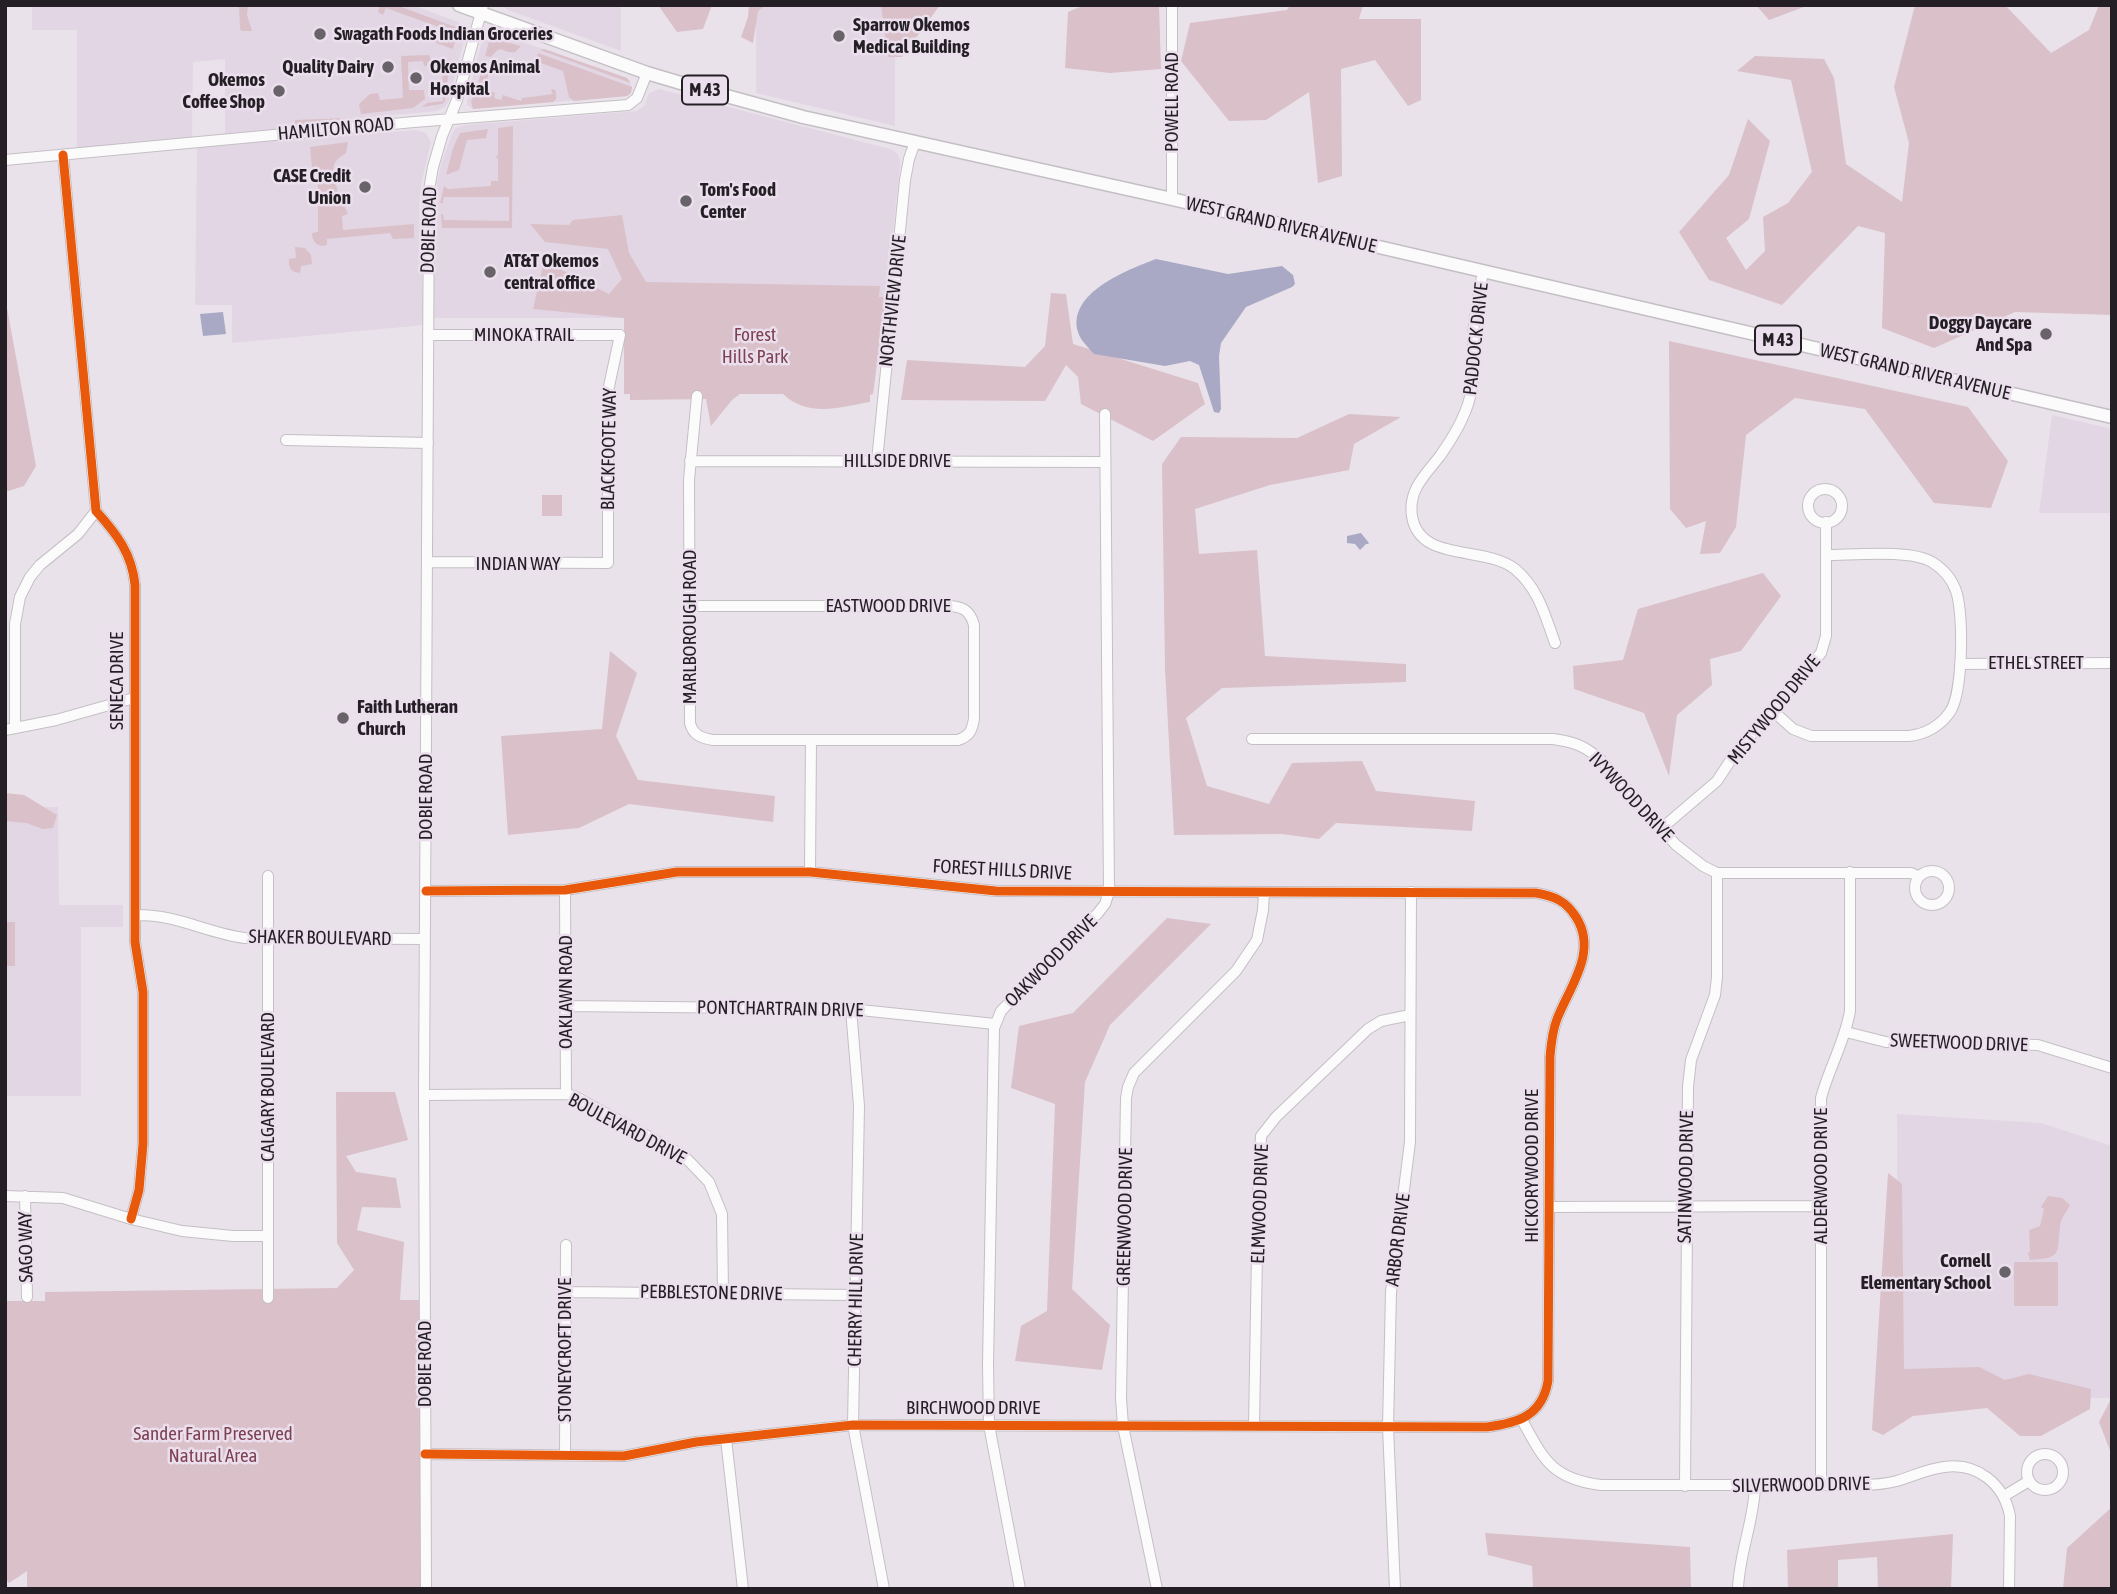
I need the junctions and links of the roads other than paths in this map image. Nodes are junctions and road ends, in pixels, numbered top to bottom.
1 (459, 5) edge
2 (1172, 5) edge
3 (482, 9) edge
4 (647, 72) junction
5 (449, 119) junction
6 (915, 142) junction
7 (63, 155) junction
8 (5, 160) edge
9 (1172, 199) junction
10 (1483, 272) junction
11 (428, 335) junction
12 (620, 335) joint
13 (697, 396) dead end
14 (1105, 414) dead end
15 (2112, 417) edge
16 (286, 440) dead end
17 (428, 443) junction
18 (690, 461) junction
19 (877, 461) junction
20 (1104, 462) junction
21 (96, 512) junction
22 (1826, 522) dead end
23 (1826, 555) junction
24 (427, 562) junction
25 (608, 564) joint
26 (690, 606) junction
27 (1556, 643) dead end
28 (1960, 663) junction
29 (2112, 663) edge
30 (134, 698) junction
31 (1773, 711) junction
32 (10, 729) edge
33 (1252, 739) dead end
34 (811, 740) junction
35 (1662, 828) junction
36 (810, 872) junction
37 (1850, 872) junction
38 (1717, 873) junction
39 (268, 876) dead end
40 (1918, 876) dead end
41 (565, 890) junction
42 (425, 891) junction
43 (1109, 892) junction
44 (1411, 892) junction
45 (1264, 893) junction
46 (1573, 912) joint
47 (135, 915) junction
48 (268, 939) junction
49 (425, 939) junction
50 (565, 1006) junction
51 (851, 1009) junction
52 (1410, 1015) junction
53 (995, 1024) junction
54 (1846, 1031) junction
55 (2112, 1068) edge
56 (566, 1094) junction
57 (424, 1095) junction
58 (5, 1196) edge
59 (25, 1196) junction
60 (1550, 1206) junction
61 (1685, 1206) junction
62 (1821, 1206) junction
63 (131, 1219) junction
64 (268, 1236) junction
65 (566, 1245) dead end
66 (566, 1292) junction
67 (723, 1293) junction
68 (856, 1296) junction
69 (27, 1297) dead end
70 (268, 1298) dead end
71 (1522, 1420) junction
72 (853, 1425) junction
73 (1254, 1425) junction
74 (989, 1426) junction
75 (1123, 1426) junction
76 (1388, 1427) junction
77 (726, 1438) junction
78 (425, 1454) junction
79 (565, 1455) junction
80 (2029, 1481) dead end
81 (1685, 1486) junction
82 (1755, 1486) junction
83 (1821, 1486) junction
84 (2004, 1496) junction
85 (426, 1589) edge
86 (743, 1589) edge
87 (884, 1589) edge
88 (1020, 1589) edge
89 (1157, 1589) edge
90 (1395, 1589) edge
91 (1738, 1589) edge
92 (2009, 1589) edge

1 - 3 main road, WEST GRAND RIVER AVENUE / M 43
2 - 9 street, POWELL ROAD
3 - 4 main road, WEST GRAND RIVER AVENUE / M 43
3 - 5 street, DOBIE ROAD
4 - 5 street, HAMILTON ROAD
4 - 6 main road, WEST GRAND RIVER AVENUE / M 43
5 - 7 street, HAMILTON ROAD
5 - 11 street, DOBIE ROAD
6 - 9 main road, WEST GRAND RIVER AVENUE / M 43
6 - 19 street, NORTHVIEW DRIVE
7 - 8 street, HAMILTON ROAD
7 - 21 street
9 - 10 main road, WEST GRAND RIVER AVENUE / M 43
10 - 15 main road, WEST GRAND RIVER AVENUE / M 43
10 - 27 street, PADDOCK DRIVE
11 - 12 street, MINOKA TRAIL
11 - 17 street, DOBIE ROAD
12 - 25 street, BLACKFOOTE WAY
13 - 18 street, MARLBOROUGH ROAD
14 - 20 street, OAKWOOD DRIVE
16 - 17 street
17 - 24 street, DOBIE ROAD
18 - 19 street, HILLSIDE DRIVE
18 - 26 street, MARLBOROUGH ROAD
19 - 20 street, HILLSIDE DRIVE
20 - 43 street, OAKWOOD DRIVE
21 - 30 street, SENECA DRIVE
21 - 32 street
22 - 23 street, MISTYWOOD DRIVE
23 - 28 street
23 - 31 street, MISTYWOOD DRIVE
24 - 25 street, INDIAN WAY
24 - 42 street, DOBIE ROAD
26 - 34 street, MARLBOROUGH ROAD
26 - 34 street, EASTWOOD DRIVE
28 - 29 street, ETHEL STREET
28 - 31 street
30 - 32 street
30 - 47 street, SENECA DRIVE
31 - 35 street, MISTYWOOD DRIVE
33 - 35 street, IVYWOOD DRIVE
34 - 36 street
35 - 38 street, IVYWOOD DRIVE
36 - 41 street, FOREST HILLS DRIVE
36 - 43 street, FOREST HILLS DRIVE
37 - 38 street
37 - 40 street
37 - 54 street, ALDERWOOD DRIVE
38 - 61 street, SATINWOOD DRIVE
39 - 48 street, CALGARY BOULEVARD
41 - 42 street, FOREST HILLS DRIVE
41 - 50 street, OAKLAWN ROAD
42 - 49 street, DOBIE ROAD
43 - 45 street, FOREST HILLS DRIVE
43 - 53 street, OAKWOOD DRIVE
44 - 45 street, FOREST HILLS DRIVE
44 - 46 street, FOREST HILLS DRIVE
44 - 52 street, ARBOR DRIVE
45 - 75 street, GREENWOOD DRIVE
46 - 60 street, HICKORYWOOD DRIVE
47 - 48 street, SHAKER BOULEVARD
47 - 63 street, SENECA DRIVE
48 - 49 street, SHAKER BOULEVARD
48 - 64 street, CALGARY BOULEVARD
49 - 57 street, DOBIE ROAD
50 - 51 street, PONTCHARTRAIN DRIVE
50 - 56 street, OAKLAWN ROAD
51 - 53 street, PONTCHARTRAIN DRIVE
51 - 68 street, CHERRY HILL DRIVE
52 - 73 street, ELMWOOD DRIVE
52 - 76 street, ARBOR DRIVE
53 - 74 street, OAKWOOD DRIVE
54 - 55 street, SWEETWOOD DRIVE
54 - 62 street, ALDERWOOD DRIVE
56 - 57 street, BOULEVARD DRIVE
56 - 67 street, BOULEVARD DRIVE
57 - 78 street, DOBIE ROAD
58 - 59 street
59 - 63 street
59 - 69 street, SAGO WAY
60 - 61 street
60 - 71 street, HICKORYWOOD DRIVE
61 - 62 street
61 - 81 street, SATINWOOD DRIVE
62 - 83 street, ALDERWOOD DRIVE
63 - 64 street
64 - 70 street, CALGARY BOULEVARD
65 - 66 street, STONEYCROFT DRIVE
66 - 67 street, PEBBLESTONE DRIVE
66 - 79 street, STONEYCROFT DRIVE
67 - 68 street, PEBBLESTONE DRIVE
68 - 72 street, CHERRY HILL DRIVE
71 - 76 street, BIRCHWOOD DRIVE
71 - 81 street, SILVERWOOD DRIVE
72 - 74 street, BIRCHWOOD DRIVE
72 - 77 street, BIRCHWOOD DRIVE
72 - 87 street, CHERRY HILL DRIVE
73 - 75 street, BIRCHWOOD DRIVE
73 - 76 street, BIRCHWOOD DRIVE
74 - 75 street, BIRCHWOOD DRIVE
74 - 88 street, OAKWOOD DRIVE
75 - 89 street, GREENWOOD DRIVE
76 - 90 street, ARBOR DRIVE
77 - 79 street, BIRCHWOOD DRIVE
77 - 86 street
78 - 79 street, BIRCHWOOD DRIVE
78 - 85 street, DOBIE ROAD
80 - 84 street
81 - 82 street, SILVERWOOD DRIVE
82 - 83 street, SILVERWOOD DRIVE
82 - 91 street
83 - 84 street, SILVERWOOD DRIVE
84 - 92 street

